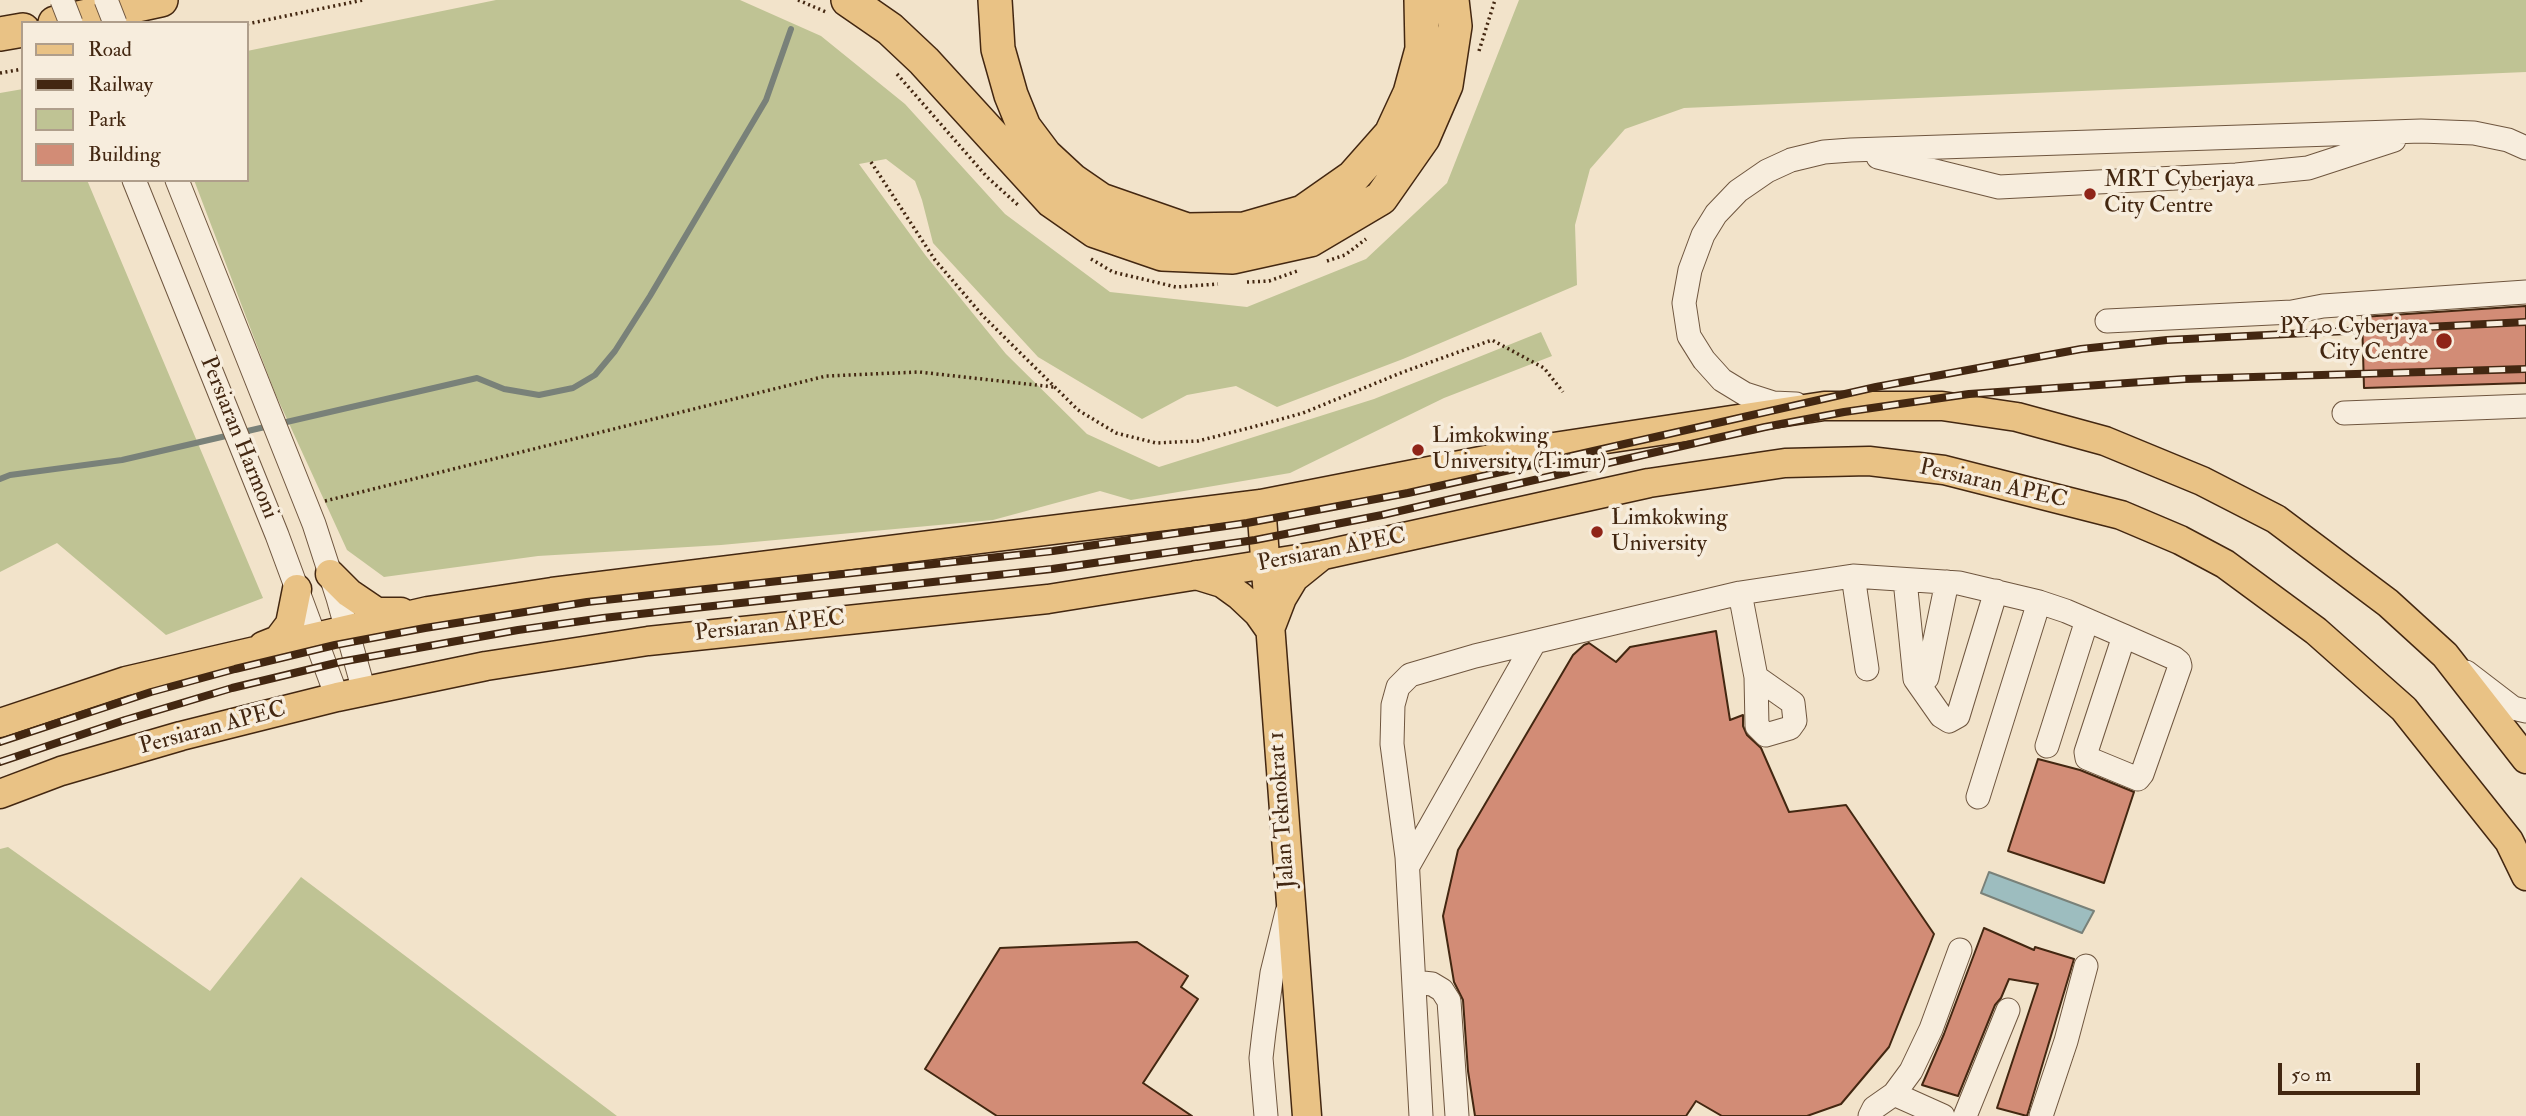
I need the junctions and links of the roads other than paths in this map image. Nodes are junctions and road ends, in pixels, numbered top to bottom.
1 (62, 0) edge
2 (106, 0) edge
3 (161, 0) edge
4 (995, 0) edge
5 (1421, 0) edge
6 (1451, 0) edge
7 (840, 8) edge
8 (64, 21) edge
9 (70, 21) edge
10 (114, 21) edge
11 (21, 30) edge
12 (0, 34) edge
13 (2421, 131) junction
14 (2526, 148) edge
15 (1851, 150) junction
16 (135, 182) edge
17 (178, 182) edge
18 (2526, 292) edge
19 (2106, 321) dead end
20 (1824, 406) junction
21 (2526, 406) edge
22 (2344, 413) dead end
23 (1261, 504) junction
24 (1323, 555) junction
25 (1264, 566) junction
26 (330, 574) junction
27 (1196, 575) junction
28 (1853, 576) junction
29 (1905, 580) junction
30 (1947, 582) junction
31 (297, 589) junction
32 (1996, 591) junction
33 (1740, 593) junction
34 (2039, 602) junction
35 (428, 611) junction
36 (2087, 620) junction
37 (346, 630) junction
38 (1270, 630) junction
39 (2124, 636) junction
40 (315, 638) junction
41 (1534, 643) junction
42 (248, 652) junction
43 (2445, 655) junction
44 (1867, 669) dead end
45 (1756, 677) dead end
46 (1920, 684) junction
47 (350, 694) junction
48 (2526, 711) edge
49 (0, 723) edge
50 (2046, 746) dead end
51 (2526, 759) edge
52 (0, 794) edge
53 (1978, 797) dead end
54 (1408, 866) junction
55 (2526, 876) edge
56 (1290, 899) junction
57 (1960, 950) dead end
58 (2086, 966) dead end
59 (1414, 982) junction
60 (2008, 1010) dead end
61 (1894, 1094) junction
62 (1266, 1116) edge
63 (1307, 1116) edge
64 (1421, 1116) edge
65 (1457, 1116) edge
66 (1870, 1116) edge
67 (1943, 1116) edge
68 (1965, 1116) edge
69 (2041, 1116) edge

1 - 9 street, bridge
2 - 10 street, bridge
3 - 8 highway
4 - 5 highway
6 - 7 highway
11 - 12 highway
13 - 14 street
13 - 15 street
13 - 15 street
15 - 20 street
16 - 31 street, Persiaran Harmoni
17 - 26 street, Persiaran Harmoni
18 - 19 street
20 - 23 main road
20 - 43 main road
21 - 22 street
23 - 25 main road, Jalan Teknokrat 1
23 - 35 main road
24 - 25 main road, Persiaran APEC
24 - 38 main road
24 - 55 main road, Persiaran APEC
25 - 27 main road, Persiaran APEC
25 - 38 main road, Jalan Teknokrat 1
26 - 35 main road
26 - 37 street, Persiaran Harmoni
27 - 38 main road
27 - 47 main road, Persiaran APEC
28 - 29 street
28 - 33 street
28 - 44 street
29 - 30 street
29 - 46 street
30 - 32 street
30 - 46 street
31 - 40 street, Persiaran Harmoni
31 - 42 main road
32 - 34 street
32 - 46 street
33 - 41 street
33 - 45 street
34 - 36 street
34 - 53 street
35 - 37 main road
36 - 39 street
36 - 50 street
37 - 40 main road
37 - 47 street, Persiaran Harmoni
38 - 56 main road, Jalan Teknokrat 1
39 - 39 street
40 - 42 main road
40 - 47 street, Persiaran Harmoni
41 - 54 street
41 - 54 street
42 - 49 main road
43 - 48 street
43 - 51 main road
47 - 52 main road, Persiaran APEC
54 - 59 street
56 - 62 street
56 - 63 main road, Jalan Teknokrat 1
57 - 61 street
58 - 69 street
59 - 64 street
59 - 65 street
60 - 68 street
61 - 66 street
61 - 67 street

